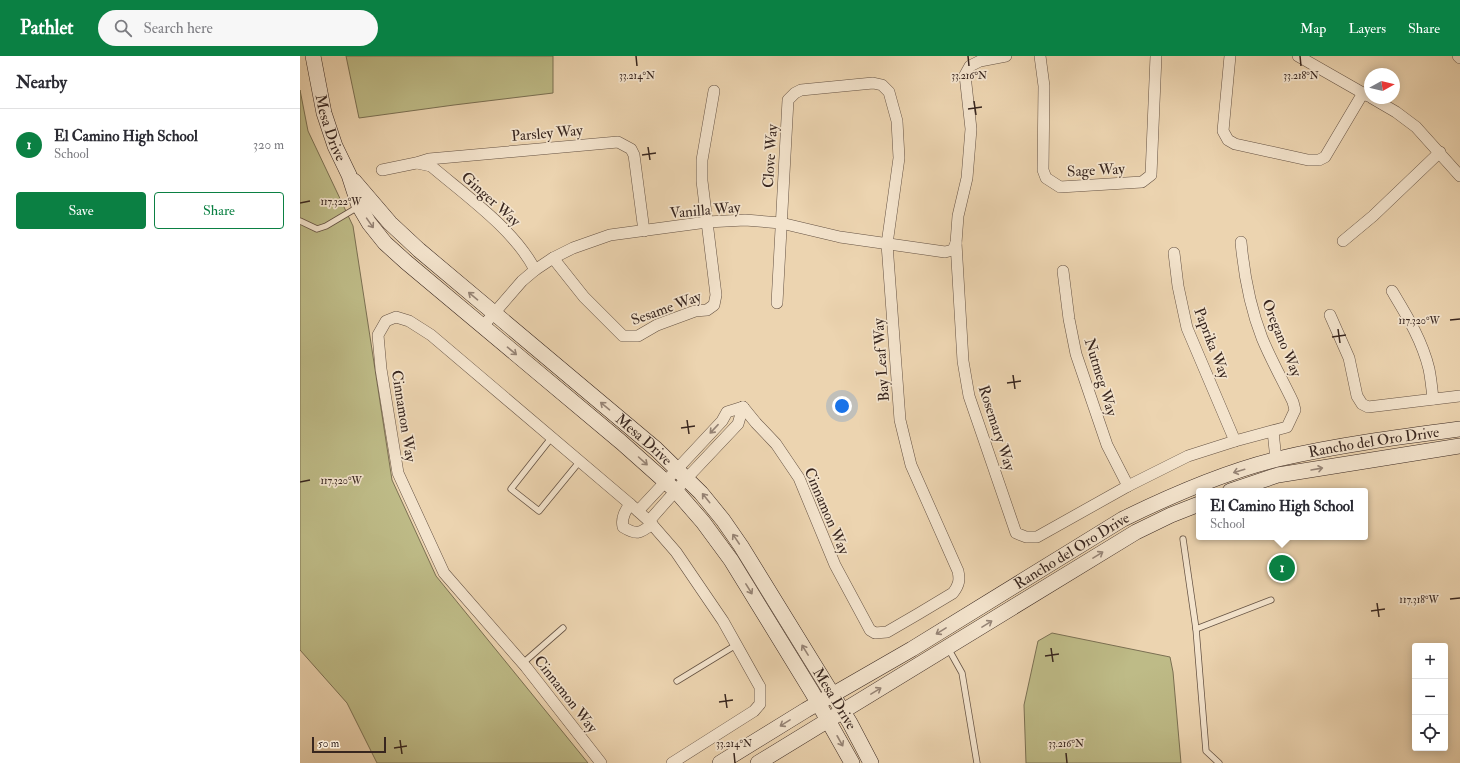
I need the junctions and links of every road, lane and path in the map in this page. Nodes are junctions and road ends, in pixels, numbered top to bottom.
1 (313, 56) edge
2 (1006, 56) edge
3 (1040, 56) edge
4 (1156, 56) edge
5 (1230, 56) edge
6 (1298, 56) edge
7 (873, 83) joint
8 (714, 91) dead end
9 (1364, 94) edge
10 (1364, 102) edge
11 (1382, 104) edge
12 (1440, 152) junction
13 (416, 163) junction
14 (382, 170) dead end
15 (349, 175) junction
16 (1460, 176) edge
17 (359, 206) junction
18 (300, 221) edge
19 (707, 222) junction
20 (781, 223) junction
21 (644, 231) junction
22 (1343, 240) dead end
23 (1241, 242) dead end
24 (956, 243) junction
25 (887, 244) junction
26 (1174, 252) dead end
27 (553, 258) junction
28 (535, 270) junction
29 (1063, 271) dead end
30 (1392, 291) dead end
31 (778, 303) dead end
32 (493, 313) junction
33 (1330, 315) dead end
34 (482, 326) junction
35 (1460, 396) edge
36 (1433, 399) junction
37 (743, 407) junction
38 (1291, 420) joint
39 (1460, 429) edge
40 (1273, 430) junction
41 (552, 437) junction
42 (1235, 441) junction
43 (1460, 446) edge
44 (1276, 460) junction
45 (580, 461) junction
46 (682, 473) junction
47 (670, 486) junction
48 (1128, 486) junction
49 (1240, 488) edge
50 (1196, 505) edge
51 (634, 507) junction
52 (650, 522) junction
53 (1183, 539) dead end
54 (1271, 600) dead end
55 (918, 614) joint
56 (563, 628) dead end
57 (1196, 629) junction
58 (736, 645) junction
59 (948, 648) junction
60 (523, 663) junction
61 (677, 681) dead end
62 (833, 695) junction
63 (818, 703) junction
64 (843, 711) junction
65 (828, 720) junction
66 (601, 763) edge
67 (672, 763) edge
68 (720, 763) edge
69 (758, 763) edge
70 (852, 763) edge
71 (871, 763) edge
72 (977, 763) edge
73 (1218, 763) edge

1 - 15 main road, Mesa Drive
2 - 24 street, Rosemary Way
3 - 4 street, Sage Way
5 - 10 street
6 - 9 street
7 - 20 street, Clove Way
7 - 25 street, Bay Leaf Way
8 - 19 street, Sesame Way
11 - 12 street
12 - 16 street
12 - 22 street
13 - 14 street, Parsley Way
13 - 21 street, Parsley Way
13 - 28 street, Ginger Way
15 - 17 main road, Mesa Drive
32 -> 15 main road, Mesa Drive
17 - 18 lane
17 -> 34 main road, Mesa Drive
19 - 20 street, Vanilla Way
19 - 21 street, Vanilla Way
19 - 27 street, Sesame Way
20 - 25 street, Vanilla Way
20 - 31 street, Clove Way
21 - 27 street, Vanilla Way
23 - 38 street, Oregano Way
24 - 25 street, Vanilla Way
24 - 48 street, Rosemary Way
25 - 55 street, Bay Leaf Way
26 - 42 street, Paprika Way
27 - 28 street, Vanilla Way
28 - 32 street, Vanilla Way
29 - 48 street, Nutmeg Way
30 - 36 street
32 - 34 street, Vanilla Way
46 -> 32 main road, Mesa Drive
33 - 36 street
34 -> 47 main road, Mesa Drive
35 - 36 street
37 - 46 street
37 -> 46 street
37 - 55 street, Cinnamon Way
38 - 40 street, Rosemary Way
39 - 44 main road, Rancho del Oro Drive
40 - 42 street, Rosemary Way
40 - 44 street
41 - 45 street, Cinnamon Way
41 - 45 lane
41 - 60 street, Cinnamon Way
42 - 48 street, Rosemary Way
49 -> 43 main road, Rancho del Oro Drive
44 -> 62 main road, Rancho del Oro Drive
45 - 51 street, Cinnamon Way
46 - 47 street
62 -> 46 main road, Mesa Drive
47 - 51 street
47 - 52 street
47 -> 63 main road, Mesa Drive
59 -> 50 main road, Rancho del Oro Drive
51 - 52 street, Cinnamon Way
51 - 52 street
52 - 58 street, Cinnamon Way
53 - 57 lane
54 - 57 lane
56 - 60 lane
57 - 73 lane
58 - 61 lane
58 - 67 street, Cinnamon Way
64 -> 59 main road, Rancho del Oro Drive
59 - 72 lane
60 - 66 street, Cinnamon Way
62 - 63 main road, Rancho del Oro Drive
62 - 64 main road, Mesa Drive
63 - 65 main road, Mesa Drive
63 -> 68 main road, Rancho del Oro Drive
64 - 65 main road, Rancho del Oro Drive
64 - 71 main road, Mesa Drive
65 - 69 main road, Rancho del Oro Drive
65 -> 70 main road, Mesa Drive

